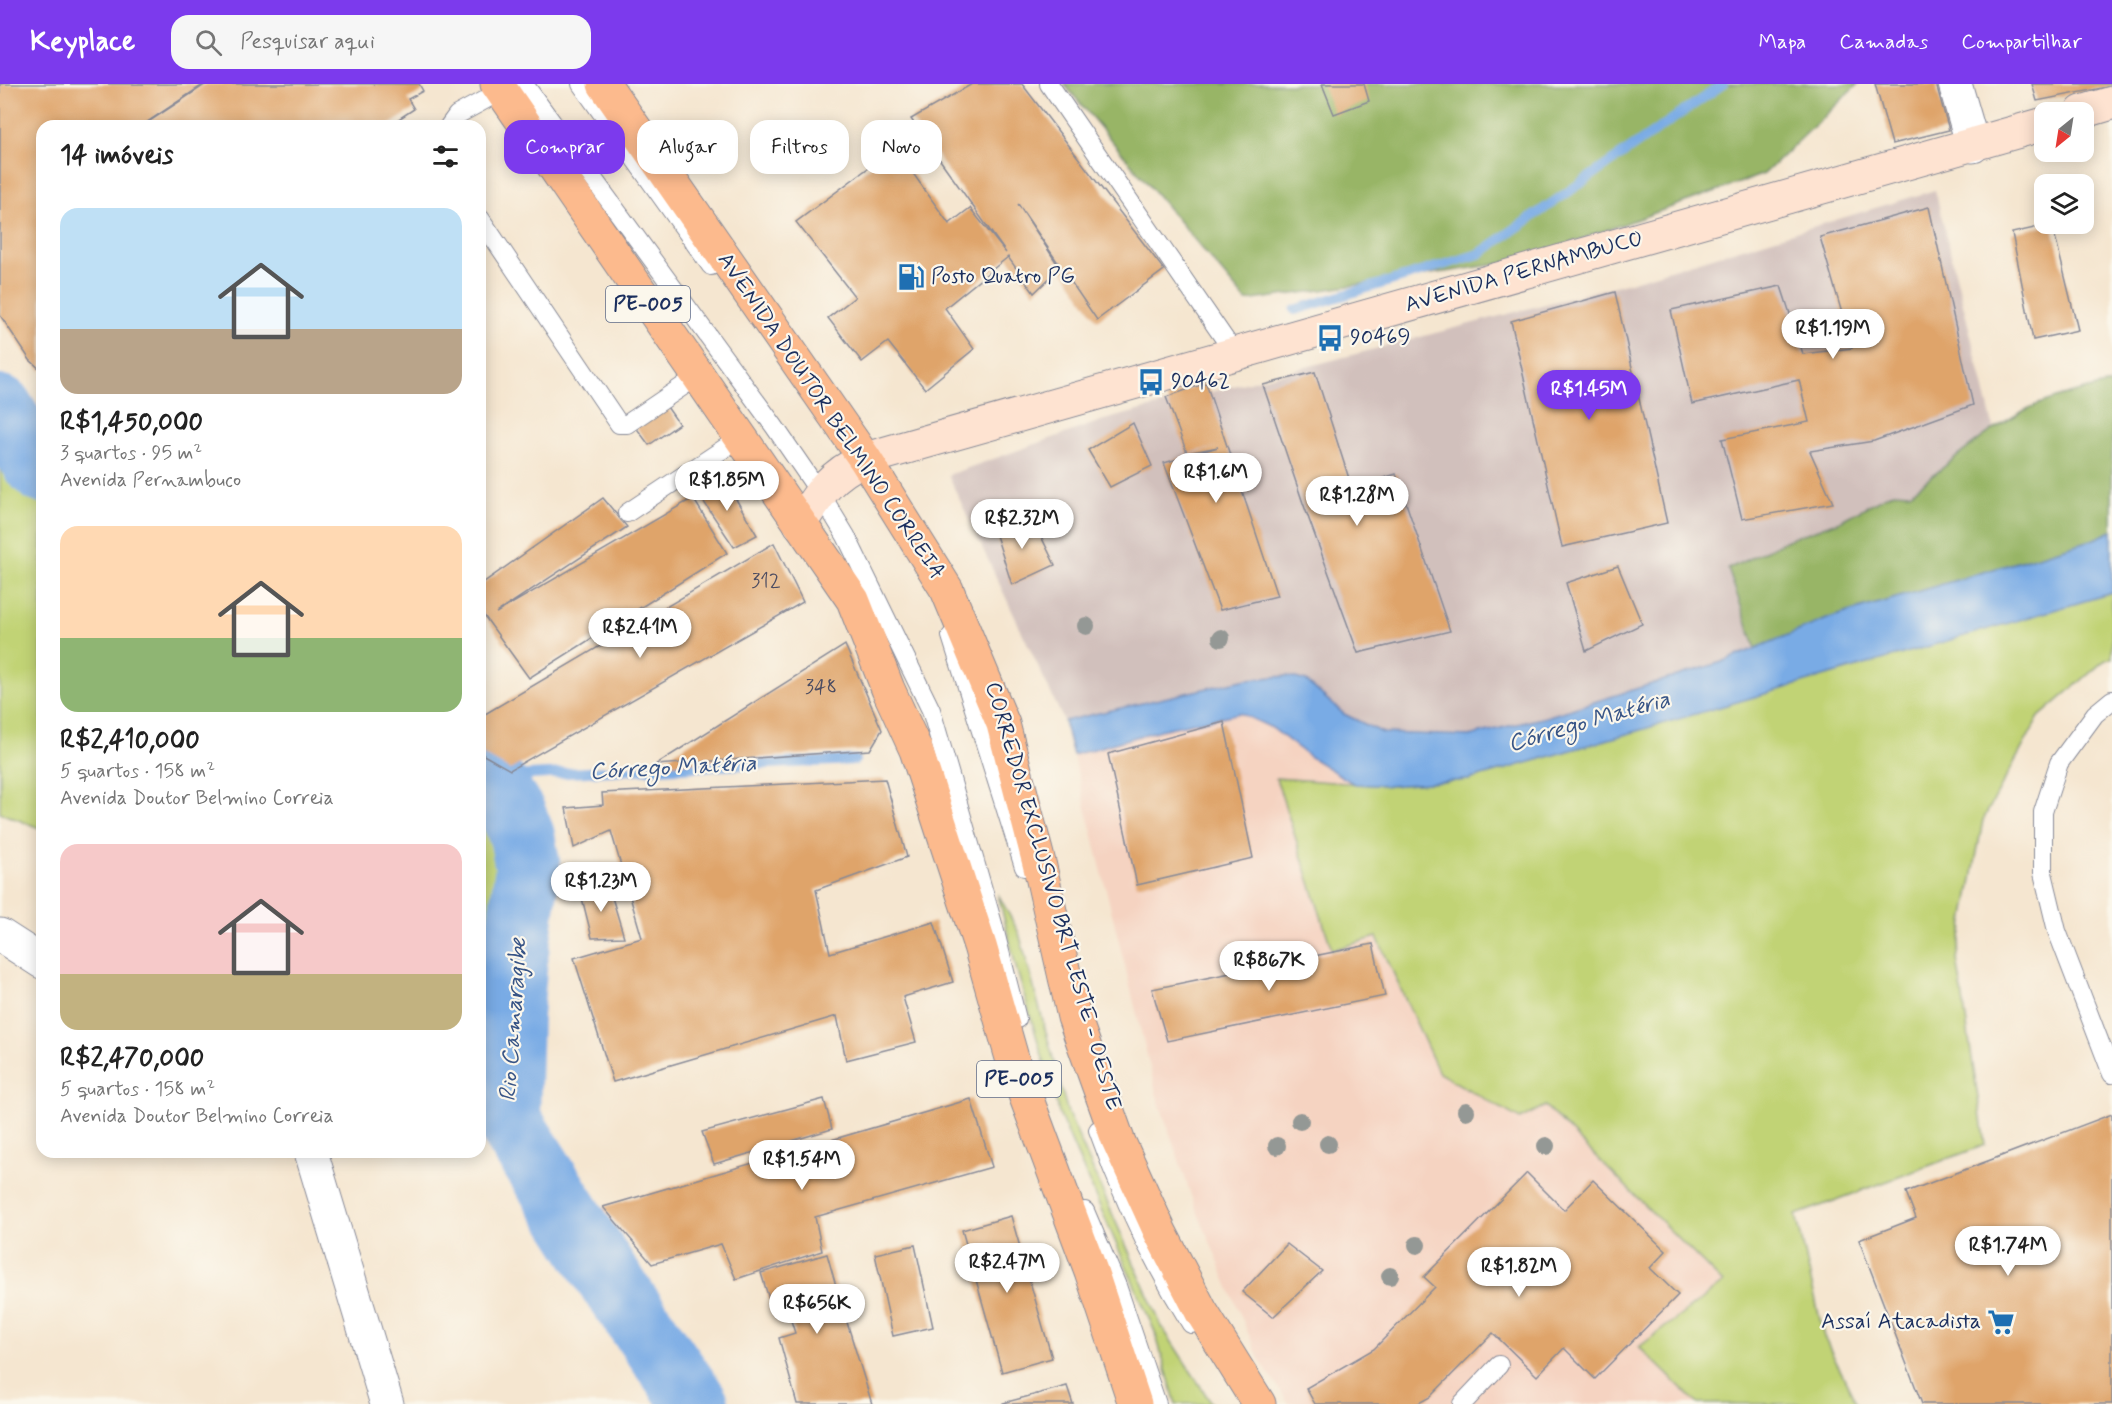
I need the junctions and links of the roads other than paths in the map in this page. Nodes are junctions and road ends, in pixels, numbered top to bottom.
1 (581, 84) edge
2 (604, 84) edge
3 (1049, 84) edge
4 (1955, 84) edge
5 (507, 86) edge
6 (2112, 104) edge
7 (2094, 109) edge
8 (453, 120) edge
9 (2034, 127) edge
10 (1973, 146) junction
11 (486, 227) edge
12 (1234, 354) junction
13 (698, 375) junction
14 (740, 438) junction
15 (859, 461) junction
16 (820, 493) junction
17 (627, 513) dead end
18 (800, 524) junction
19 (2112, 700) edge
20 (0, 935) edge
21 (36, 958) edge
22 (2112, 1074) edge
23 (313, 1158) edge
24 (1499, 1365) dead end
25 (387, 1404) edge
26 (1135, 1404) edge
27 (1157, 1404) edge
28 (1241, 1404) edge
29 (1259, 1404) edge
30 (1462, 1404) edge

1 - 15 lane, CORREDOR EXCLUSIVO BRT LESTE - OESTE
2 - 15 main road, AVENIDA DOUTOR BELMINO CORREIA / PE-005
3 - 12 lane
4 - 10 street
5 - 8 lane
5 - 13 main road, PE-005
5 - 16 lane
6 - 7 street
9 - 10 street, AVENIDA PERNAMBUCO
10 - 12 street, AVENIDA PERNAMBUCO
11 - 13 lane
12 - 15 street, AVENIDA PERNAMBUCO
13 - 14 main road, PE-005
14 - 17 lane
14 - 18 main road, PE-005
15 - 16 street, AVENIDA PERNAMBUCO
15 - 28 lane, CORREDOR EXCLUSIVO BRT LESTE - OESTE
15 - 29 main road, AVENIDA DOUTOR BELMINO CORREIA / PE-005
16 - 18 street, AVENIDA PERNAMBUCO
16 - 27 lane
18 - 26 main road, PE-005
19 - 22 lane
20 - 21 street
23 - 25 street
24 - 30 lane

